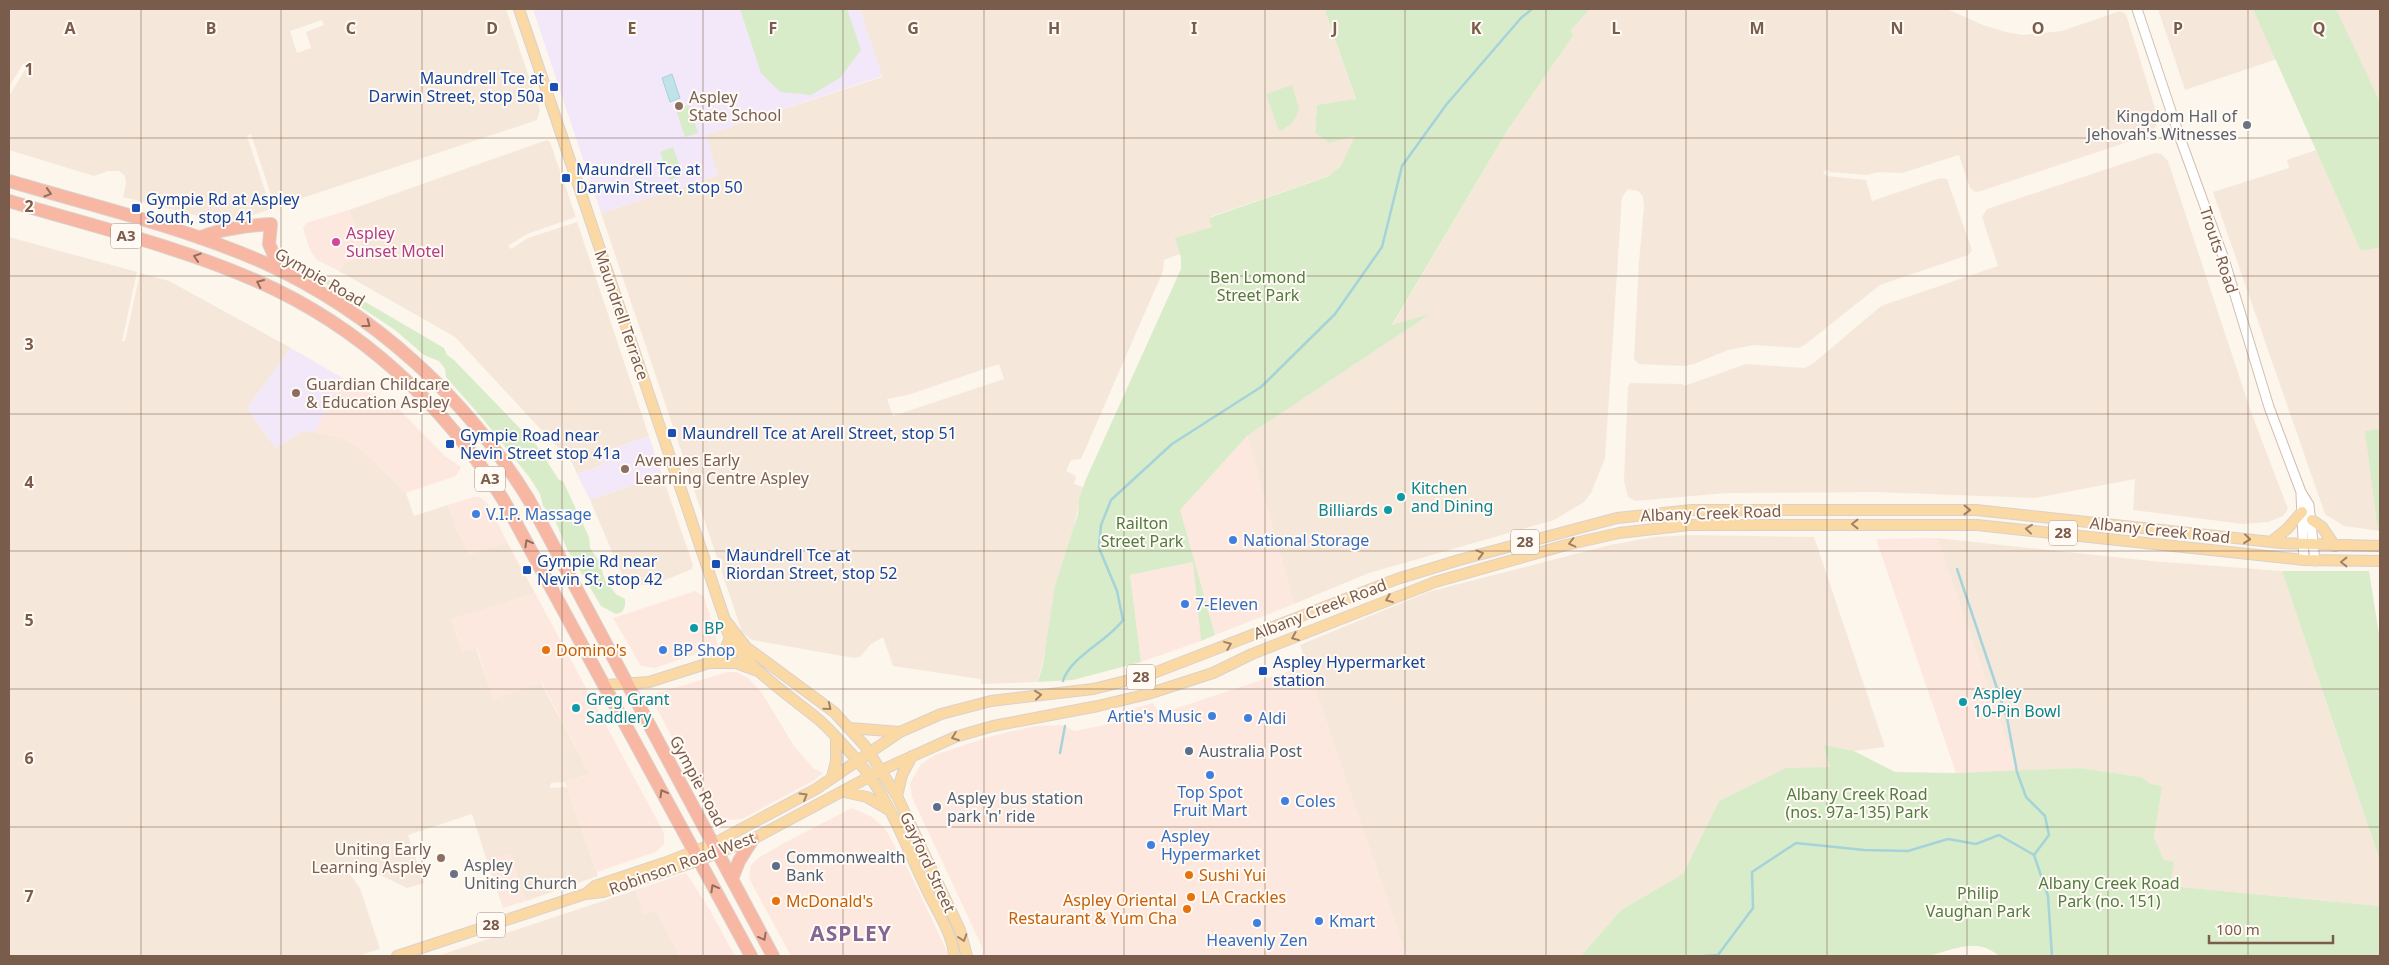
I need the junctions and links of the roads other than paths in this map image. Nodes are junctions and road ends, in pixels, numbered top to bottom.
1 (519, 9) edge
2 (2137, 9) edge
3 (9, 181) edge
4 (9, 201) edge
5 (200, 238) junction
6 (281, 271) junction
7 (2301, 492) junction
8 (2302, 512) junction
9 (538, 515) junction
10 (2312, 520) junction
11 (518, 526) junction
12 (2271, 542) junction
13 (2309, 545) junction
14 (2335, 546) junction
15 (2380, 546) edge
16 (2310, 560) junction
17 (2380, 561) edge
18 (725, 620) junction
19 (730, 640) junction
20 (708, 663) junction
21 (759, 671) junction
22 (627, 684) junction
23 (605, 685) junction
24 (850, 728) junction
25 (900, 732) junction
26 (836, 739) junction
27 (869, 751) junction
28 (912, 756) junction
29 (857, 760) junction
30 (882, 770) junction
31 (870, 777) junction
32 (832, 778) junction
33 (844, 792) junction
34 (897, 796) junction
35 (889, 811) junction
36 (753, 839) junction
37 (715, 849) junction
38 (697, 856) junction
39 (732, 878) junction
40 (397, 956) edge
41 (751, 956) edge
42 (774, 956) edge
43 (954, 956) edge
44 (967, 956) edge

1 - 18 main road, Maundrell Terrace
2 - 7 street, Trouts Road
3 -> 5 highway, Gympie Road / A3
11 -> 4 highway, Gympie Road / A3
5 - 6 highway, Gympie Road / A3
5 - 6 highway
6 -> 9 highway, Gympie Road / A3
7 - 8 street, Trouts Road
7 - 10 street, Trouts Road
8 - 12 main road
8 - 13 street, Trouts Road
9 - 11 highway
9 - 22 highway, Gympie Road / A3
10 - 13 street, Trouts Road
10 - 14 main road
23 -> 11 highway, Gympie Road / A3
12 - 13 main road, Albany Creek Road / 28
25 -> 12 main road, Albany Creek Road / 28
13 - 14 main road, Albany Creek Road / 28
13 - 16 street, Trouts Road
14 - 15 main road, Albany Creek Road / 28
17 -> 16 main road, Albany Creek Road / 28
16 -> 28 main road, Albany Creek Road / 28
18 - 19 main road, Maundrell Terrace
18 -> 24 main road, Maundrell Terrace
19 - 20 main road
19 - 21 main road, Maundrell Terrace
20 - 21 main road
20 - 22 main road
21 - 26 main road, Maundrell Terrace
22 - 23 main road
22 - 37 highway, Gympie Road / A3
38 -> 23 highway, Gympie Road / A3
24 - 25 main road
24 - 27 main road, Maundrell Terrace
25 - 27 main road, Albany Creek Road / 28
26 - 29 main road, Maundrell Terrace
26 - 32 main road
27 - 29 main road, Robinson Road West / 28
27 - 30 main road, Maundrell Terrace
28 - 30 main road, Albany Creek Road / 28
28 - 34 main road
29 - 31 main road, Maundrell Terrace
29 - 32 main road, Robinson Road West / 28
30 - 31 main road, Robinson Road West / 28
30 - 34 main road, Gayford Street
31 - 33 main road, Robinson Road West / 28
31 - 35 main road, Gayford Street
37 -> 32 main road, Robinson Road West / 28
33 - 35 main road
33 - 36 main road, Robinson Road West / 28
34 -> 44 main road, Gayford Street
35 - 43 main road, Gayford Street
36 - 37 main road, Robinson Road West / 28
36 - 39 highway
37 - 38 main road, Robinson Road West / 28
37 - 39 highway, Gympie Road / A3
38 - 40 main road, Robinson Road West / 28
41 -> 38 highway, Gympie Road / A3
39 -> 42 highway, Gympie Road / A3

